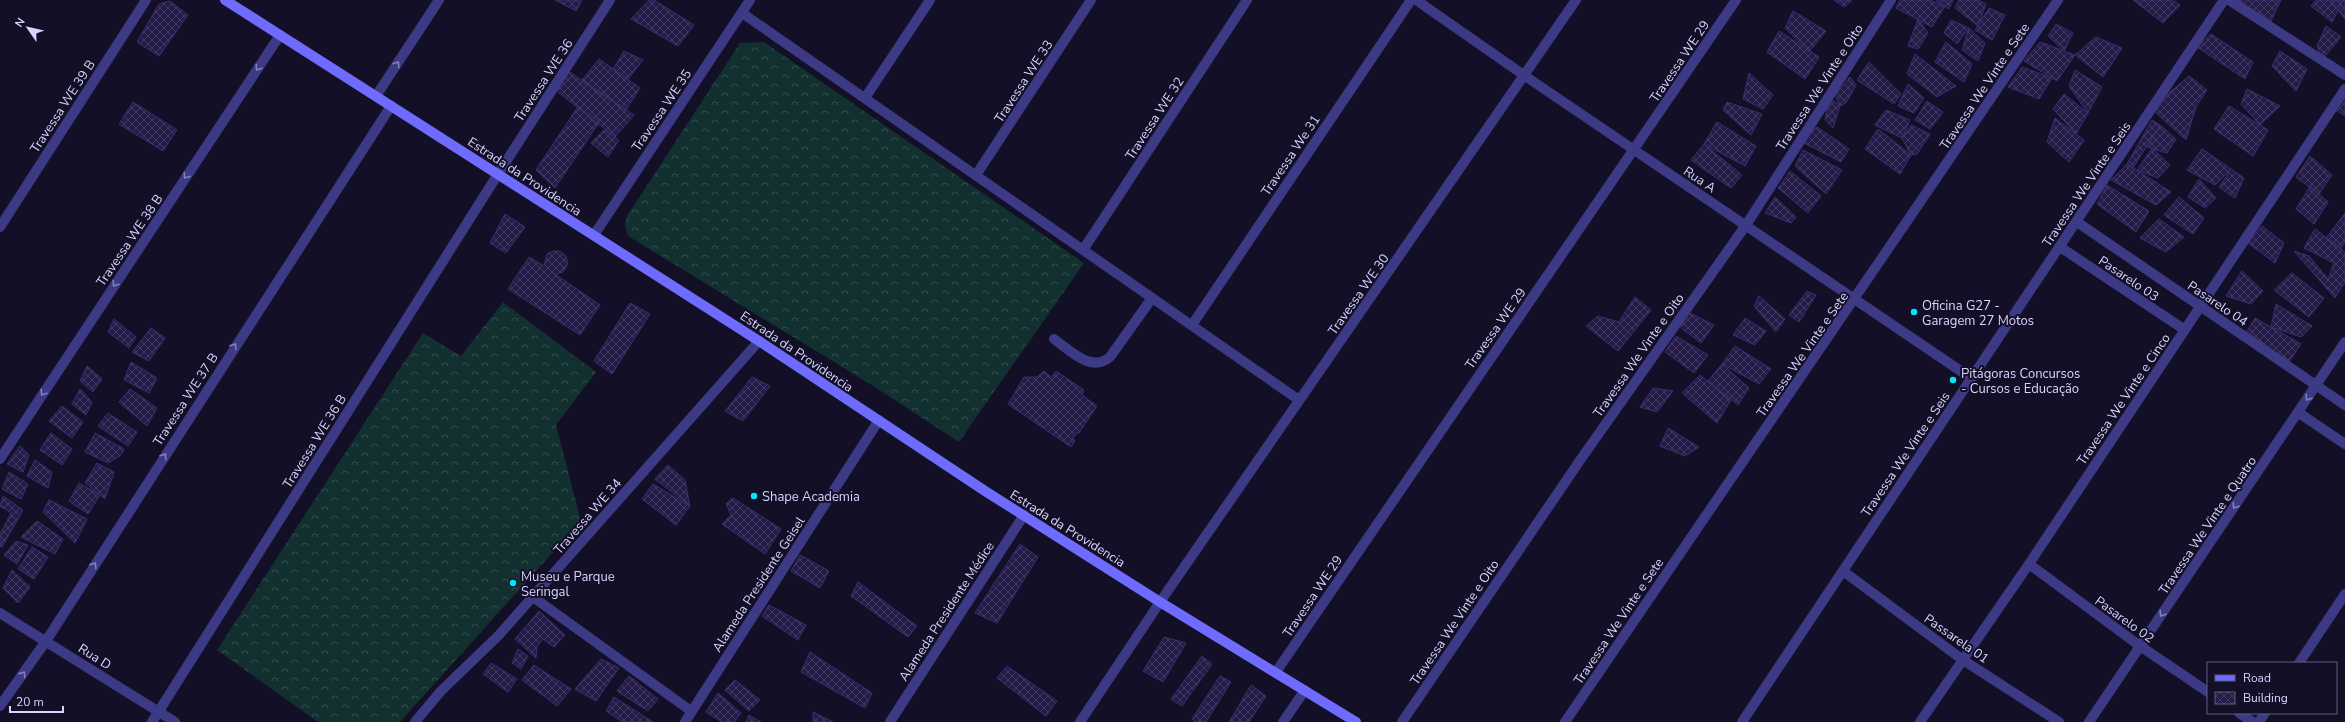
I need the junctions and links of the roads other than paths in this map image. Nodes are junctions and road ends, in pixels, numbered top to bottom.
1 (146, 0) edge
2 (225, 0) edge
3 (439, 0) edge
4 (610, 0) edge
5 (750, 0) edge
6 (930, 0) edge
7 (1091, 0) edge
8 (1247, 0) edge
9 (1411, 0) edge
10 (1416, 0) edge
11 (1576, 0) edge
12 (1736, 0) edge
13 (1891, 0) edge
14 (2058, 0) edge
15 (2224, 0) edge
16 (2229, 0) edge
17 (742, 13) junction
18 (280, 35) junction
19 (2345, 75) edge
20 (1525, 76) junction
21 (2345, 89) edge
22 (376, 96) junction
23 (865, 98) junction
24 (390, 106) junction
25 (1634, 150) junction
26 (498, 174) junction
27 (976, 175) junction
28 (2077, 222) junction
29 (1746, 225) junction
30 (0, 227) edge
31 (594, 235) junction
32 (2060, 247) junction
33 (1083, 250) junction
34 (1152, 298) junction
35 (1855, 300) junction
36 (2200, 307) junction
37 (1192, 325) junction
38 (2185, 330) junction
39 (1054, 339) dead end
40 (759, 341) junction
41 (2345, 342) edge
42 (1971, 378) junction
43 (2317, 385) junction
44 (1300, 400) junction
45 (2345, 405) edge
46 (2299, 413) junction
47 (879, 420) junction
48 (2345, 444) edge
49 (0, 460) edge
50 (1024, 515) junction
51 (2029, 564) junction
52 (1843, 571) junction
53 (2345, 594) edge
54 (533, 597) junction
55 (1160, 602) junction
56 (0, 613) edge
57 (46, 641) junction
58 (2140, 646) junction
59 (1963, 660) junction
60 (2300, 662) edge
61 (1276, 672) junction
62 (1305, 690) junction
63 (2207, 691) edge
64 (0, 706) edge
65 (159, 711) junction
66 (691, 711) junction
67 (2240, 714) edge
68 (152, 722) edge
69 (175, 722) edge
70 (415, 722) edge
71 (685, 722) edge
72 (890, 722) edge
73 (1080, 722) edge
74 (1283, 722) edge
75 (1356, 722) edge
76 (1402, 722) edge
77 (1565, 722) edge
78 (1742, 722) edge
79 (1920, 722) edge
80 (2059, 722) edge
81 (2089, 722) edge
82 (2252, 722) edge

1 - 30 street, Travessa WE 39 B
2 - 18 main road, Estrada da Providencia
22 -> 3 street
4 - 26 street, Travessa WE 36
5 - 17 street, Travessa WE 35
6 - 23 street
7 - 27 street, Travessa WE 33
8 - 33 street, Travessa WE 32
9 - 37 street, Travessa We 31
10 - 20 street, Rua A
11 - 20 street, Travessa WE 30
12 - 25 street, Travessa WE 29
13 - 29 street, Travessa We Vinte e Oito
14 - 35 street, Travessa We Vinte e Sete
15 - 28 street, Travessa We Vinte e Seis
16 - 19 street
17 - 23 street
17 - 31 street, Travessa WE 35
18 - 22 main road, Estrada da Providencia
18 -> 49 street, Travessa WE 38 B
20 - 25 street, Rua A
20 - 44 street, Travessa WE 30
21 - 36 street, Travessa We Vinte e Cinco
22 - 24 main road, Estrada da Providencia
23 - 27 street
24 - 26 main road, Estrada da Providencia
57 -> 24 street, Travessa WE 37 B
25 - 29 street, Rua A
25 - 61 street, Travessa WE 29
26 - 31 main road, Estrada da Providencia
26 - 65 street, Travessa WE 36 B
27 - 33 street
28 - 32 street, Travessa We Vinte e Seis
28 - 36 street, Pasarelo 04
29 - 35 street, Rua A
29 - 76 street, Travessa We Vinte e Oito
31 - 40 main road, Estrada da Providencia
32 - 38 street, Pasarelo 03
32 - 42 street, Travessa We Vinte e Seis
33 - 34 street
34 - 37 street
34 - 39 street
35 - 42 street, Rua A
35 - 77 street, Travessa We Vinte e Sete
36 - 38 street, Travessa We Vinte e Cinco
36 - 43 street, Pasarelo 04
37 - 44 street
38 - 51 street, Travessa We Vinte e Cinco
40 - 47 main road, Estrada da Providencia
40 - 54 street, Travessa WE 34
41 - 43 street, Travessa We Vinte e Quatro
42 - 52 street, Travessa We Vinte e Seis
43 - 45 street, Pasarelo 04
43 -> 46 street, Travessa We Vinte e Quatro
44 - 55 street, Travessa WE 30
46 - 48 street
46 -> 58 street, Travessa We Vinte e Quatro
47 - 50 main road, Estrada da Providencia
47 - 66 street, Alameda Presidente Geisel
50 - 55 main road, Estrada da Providencia
50 - 72 street, Alameda Presidente Médice
51 - 58 street, Pasarelo 02
51 - 59 street, Travessa We Vinte e Cinco
52 - 59 street, Passarela 01
52 - 78 street, Travessa We Vinte e Seis
53 - 60 street
54 - 66 street
54 - 70 street, Travessa WE 34
55 - 61 main road, Estrada da Providencia
55 - 73 street, Travessa WE 30
56 - 57 street, Rua D
64 -> 57 street, Travessa WE 37 B
57 - 65 street, Rua D
58 - 63 street, Pasarelo 02
58 - 81 street, Travessa We Vinte e Quatro
59 - 79 street, Travessa We Vinte e Cinco
59 - 80 street, Passarela 01
61 - 62 main road, Estrada da Providencia
62 - 74 street
62 - 75 main road, Estrada da Providencia
65 - 68 street, Travessa WE 36 B
65 - 69 street, Rua D
66 - 71 street, Alameda Presidente Geisel
67 - 82 street

